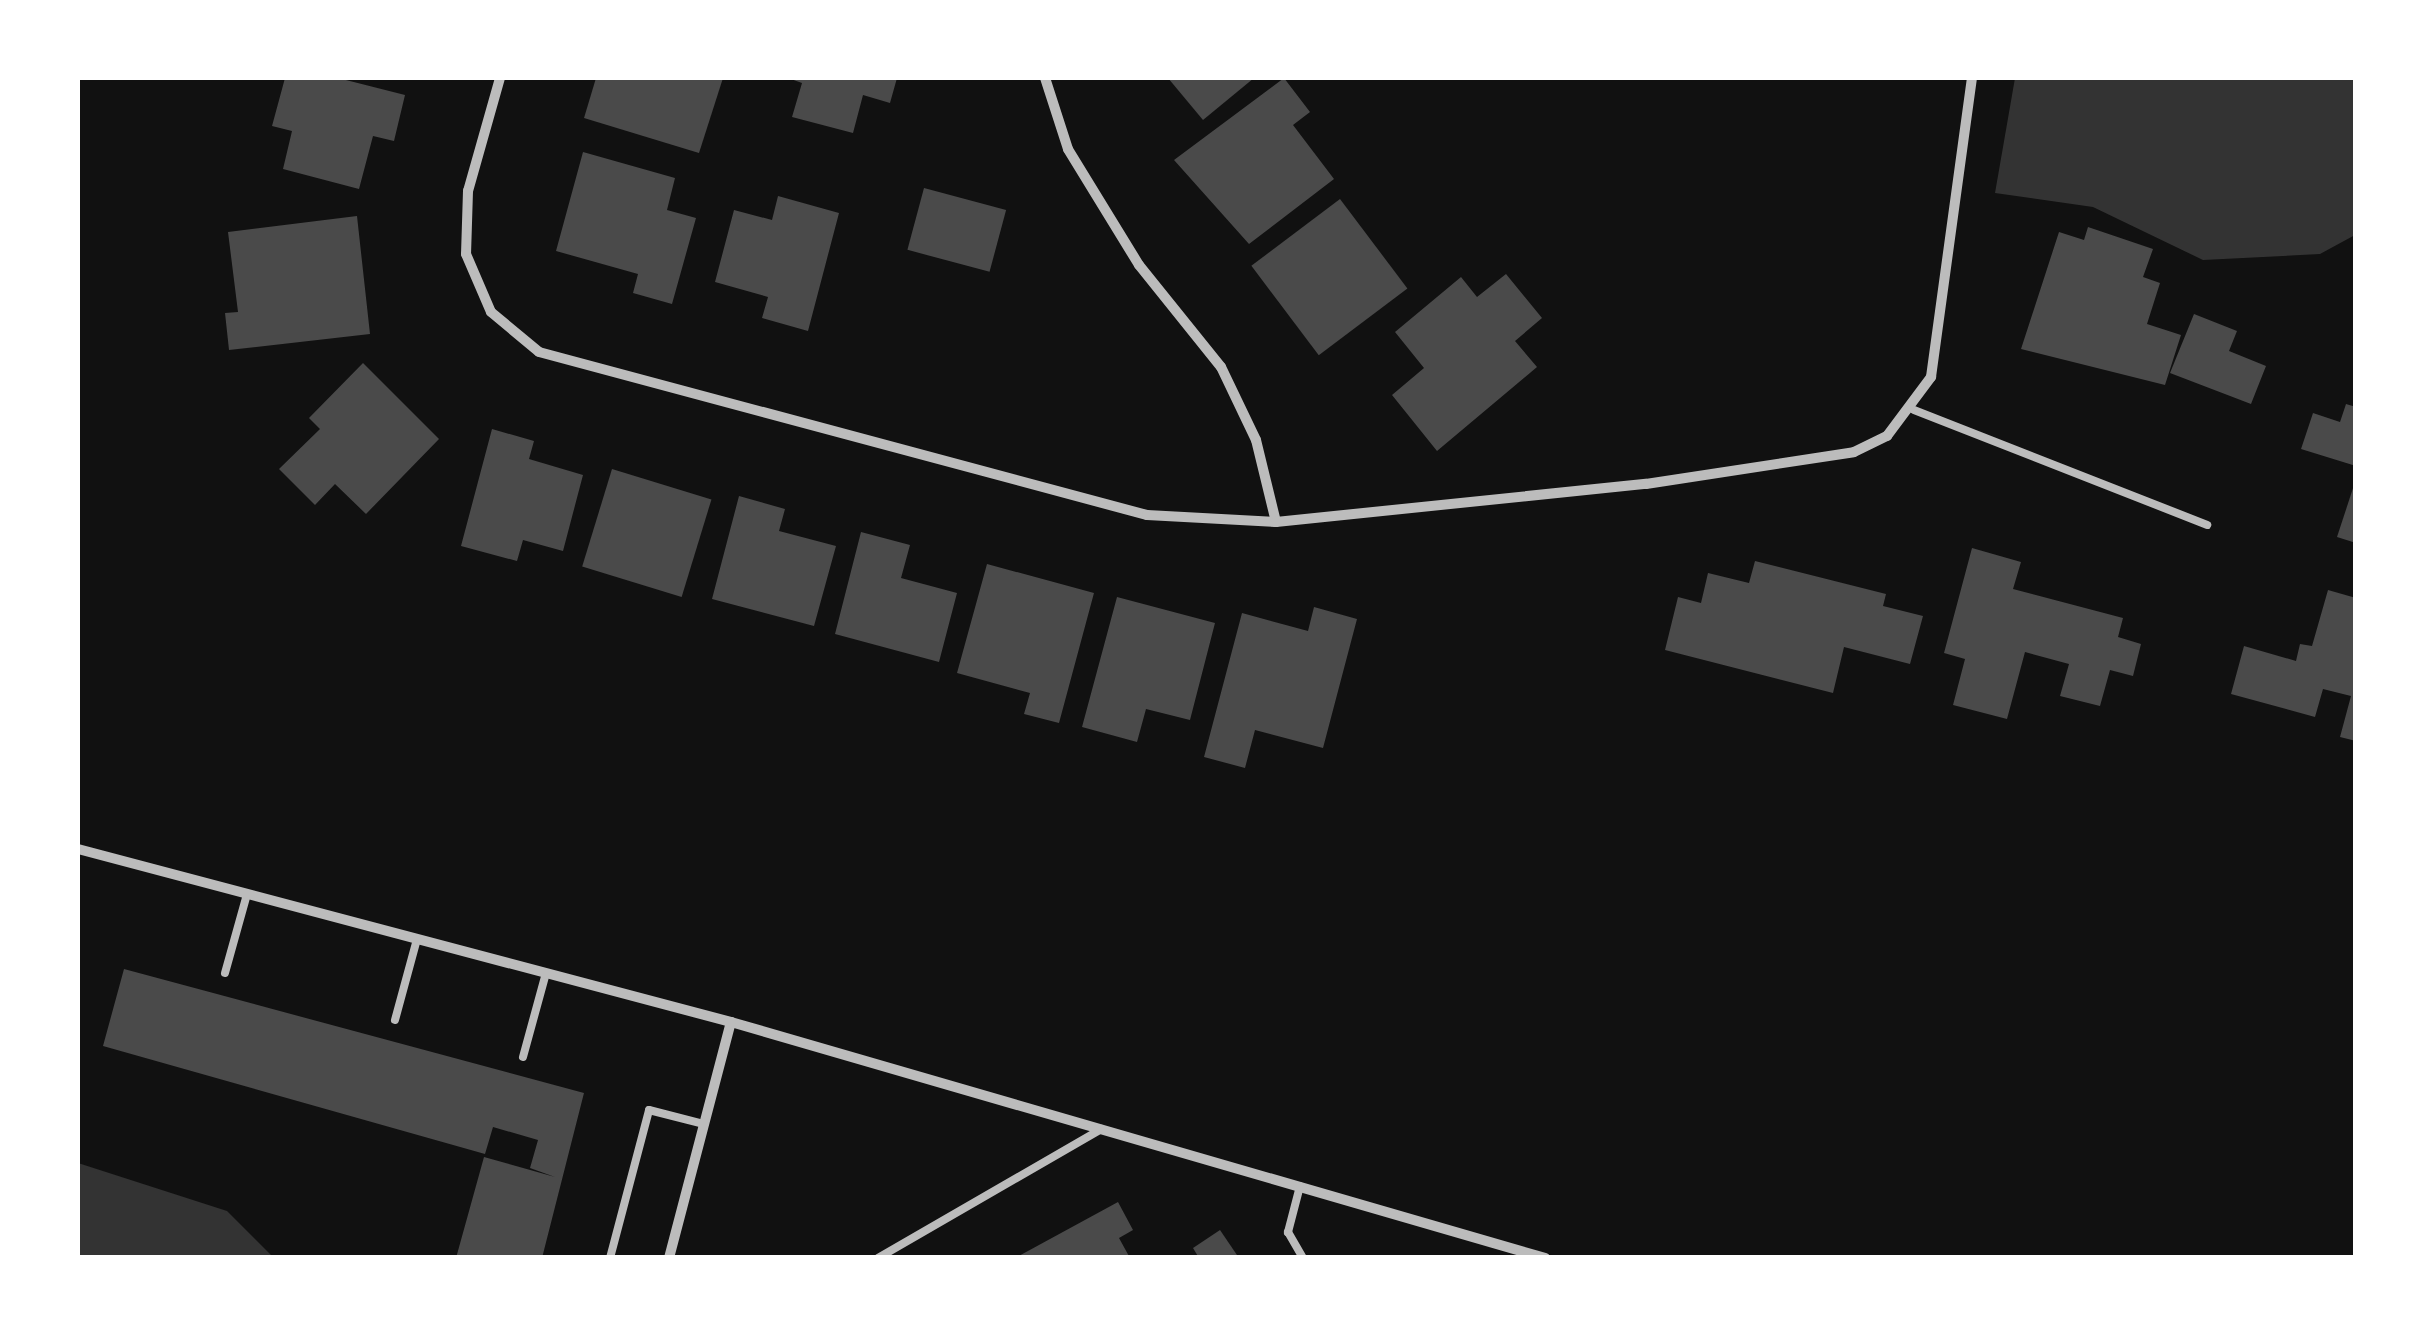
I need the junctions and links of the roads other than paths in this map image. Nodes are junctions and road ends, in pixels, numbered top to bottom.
1 (500, 78) edge
2 (1045, 78) edge
3 (1972, 78) edge
4 (1914, 410) junction
5 (1276, 522) junction
6 (2207, 525) dead end
7 (78, 851) edge
8 (247, 894) junction
9 (418, 939) junction
10 (225, 973) dead end
11 (546, 973) junction
12 (395, 1020) dead end
13 (731, 1022) junction
14 (523, 1057) dead end
15 (704, 1124) junction
16 (1101, 1129) junction
17 (1300, 1186) junction
18 (610, 1258) edge
19 (670, 1258) edge
20 (878, 1258) edge
21 (1303, 1258) edge
22 (1545, 1258) edge

1 - 5 street
2 - 5 street
3 - 4 street
4 - 5 street
4 - 6 lane
7 - 8 street
8 - 9 street
8 - 10 lane
9 - 11 street
9 - 12 lane
11 - 13 street
11 - 14 lane
13 - 15 street
13 - 16 street
15 - 18 lane
15 - 19 street
16 - 17 street
16 - 20 lane
17 - 21 lane
17 - 22 street

